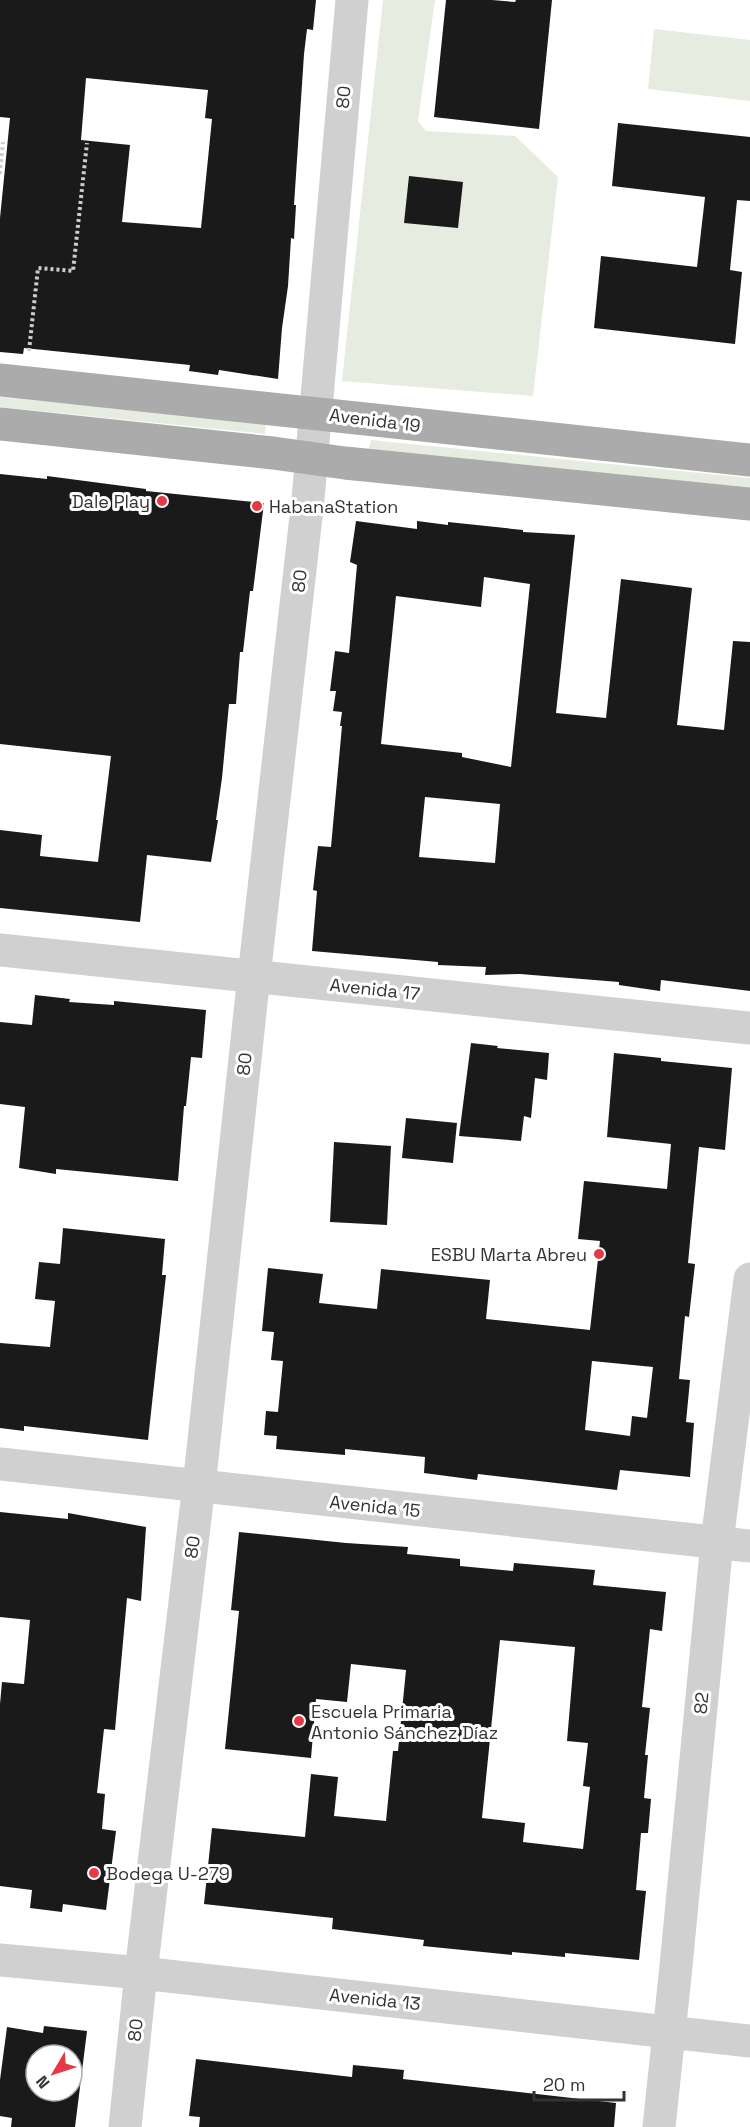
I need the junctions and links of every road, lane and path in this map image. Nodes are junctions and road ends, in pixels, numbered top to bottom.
1 (352, 0) edge
2 (3, 142) dead end
3 (87, 142) dead end
4 (0, 174) edge
5 (28, 357) dead end
6 (0, 380) edge
7 (315, 413) junction
8 (0, 424) edge
9 (310, 458) junction
10 (750, 460) edge
11 (750, 504) edge
12 (0, 950) edge
13 (254, 976) junction
14 (750, 1028) edge
15 (750, 1279) edge
16 (0, 1464) edge
17 (199, 1486) junction
18 (717, 1542) junction
19 (750, 1546) edge
20 (0, 1960) edge
21 (141, 1973) junction
22 (670, 2032) junction
23 (750, 2041) edge
24 (125, 2127) edge
25 (659, 2127) edge

1 - 7 street, 80
2 - 4 path
3 - 5 path
6 - 7 main road, Avenida 19
7 - 9 street, 80
7 - 10 main road, Avenida 19
8 - 9 main road
9 - 11 main road
9 - 13 street, 80
12 - 13 street, Avenida 17
13 - 14 street, Avenida 17
13 - 17 street, 80
15 - 18 street, 82
16 - 17 street, Avenida 15
17 - 18 street, Avenida 15
17 - 21 street, 80
18 - 19 street, Avenida 15
18 - 22 street, 82
20 - 21 street, Avenida 13
21 - 22 street, Avenida 13
21 - 24 street, 80
22 - 23 street, Avenida 13
22 - 25 street, 82

